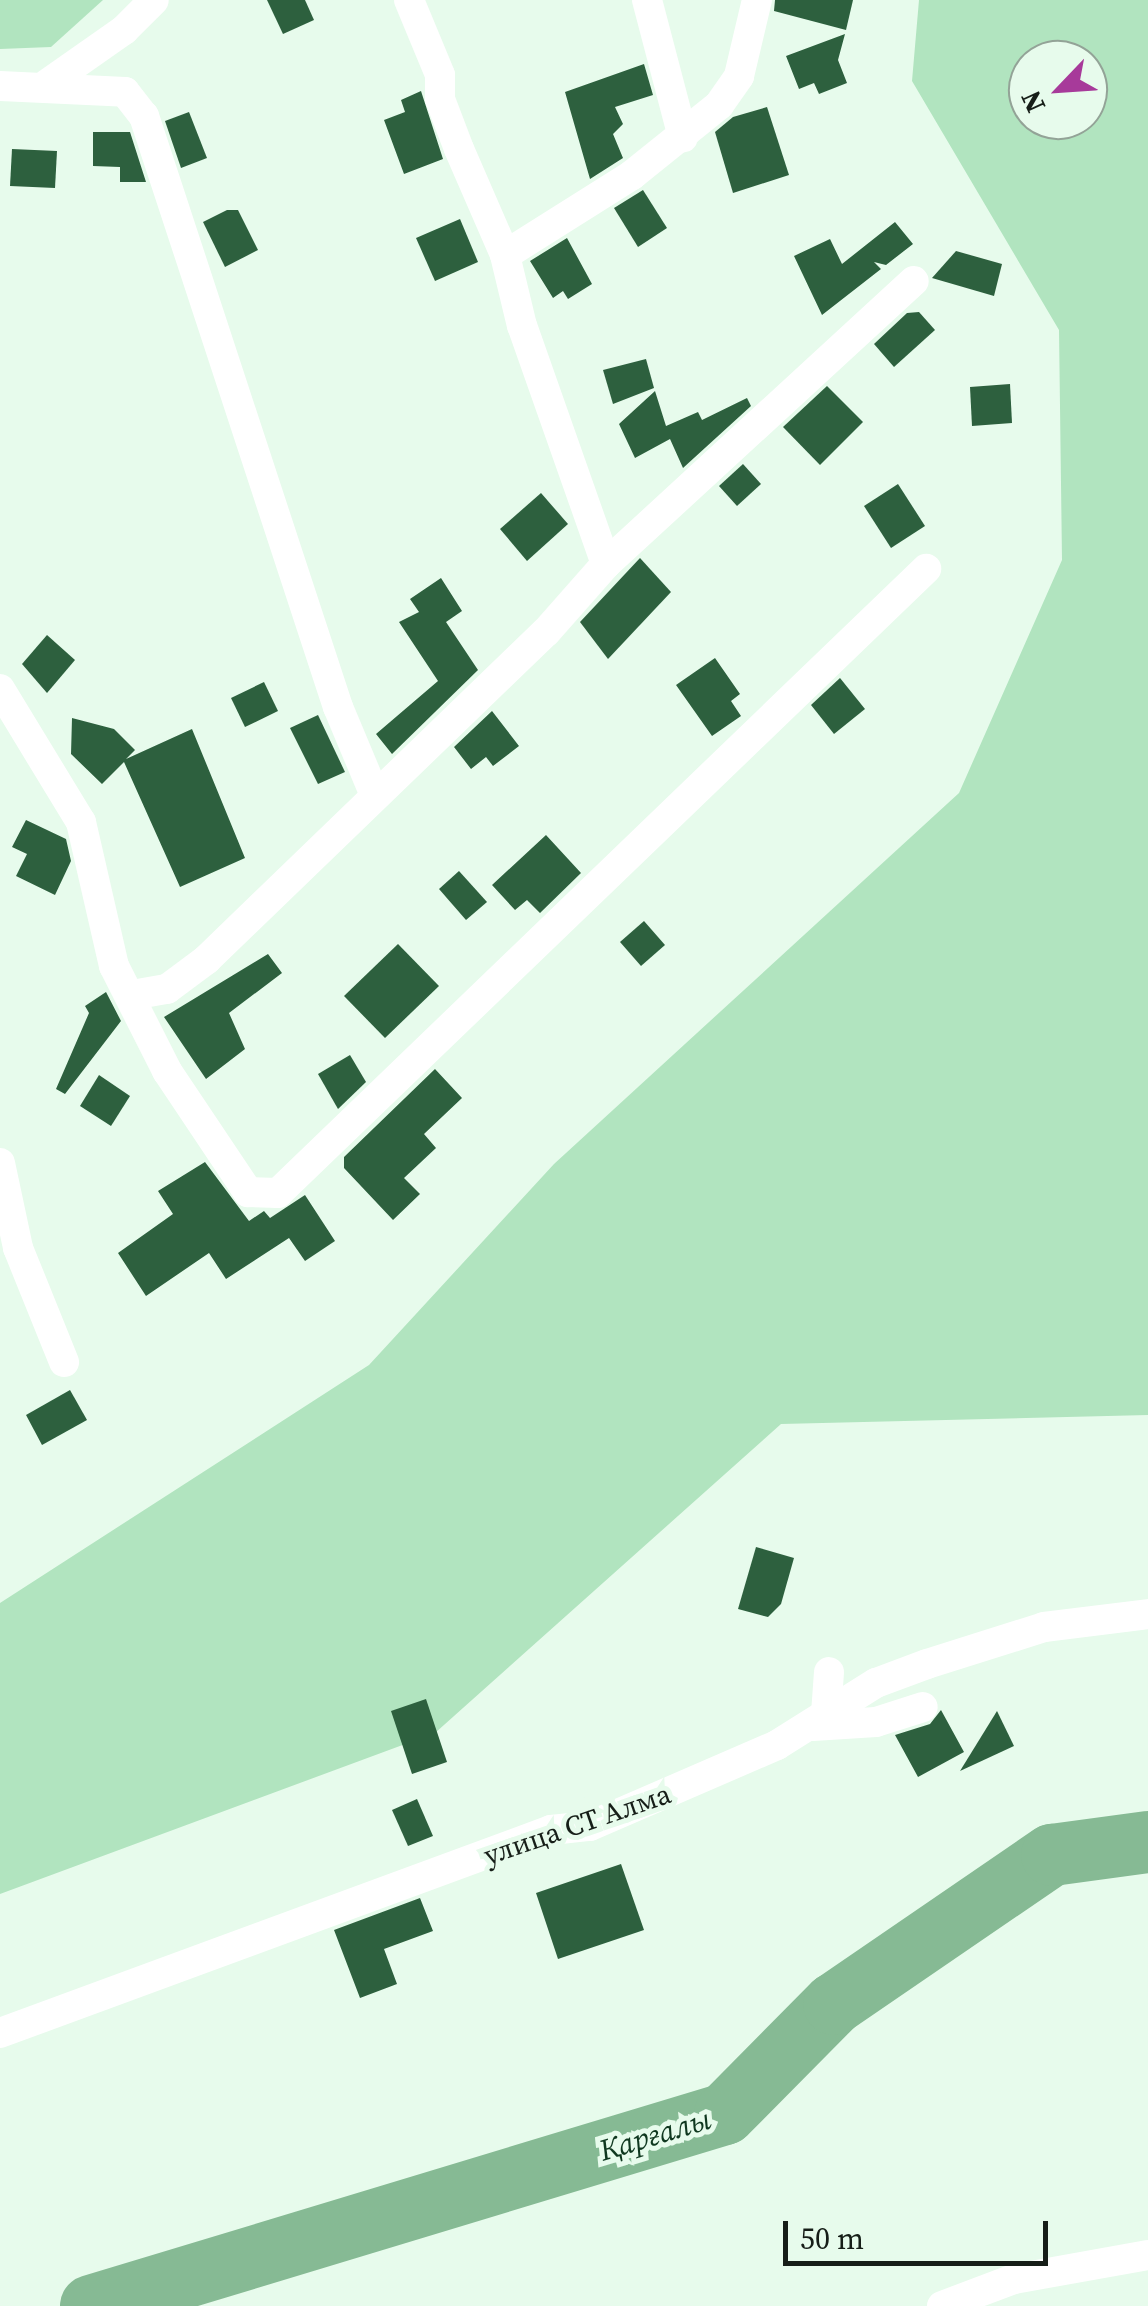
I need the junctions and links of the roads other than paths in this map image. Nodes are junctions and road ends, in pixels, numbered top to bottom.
1 (154, 0) edge
2 (410, 0) edge
3 (646, 0) edge
4 (757, 0) edge
5 (47, 84) junction
6 (0, 86) edge
7 (682, 137) junction
8 (505, 255) junction
9 (914, 281) dead end
10 (606, 564) junction
11 (926, 569) dead end
12 (0, 690) edge
13 (374, 793) junction
14 (132, 996) junction
15 (0, 1162) edge
16 (64, 1362) dead end
17 (1148, 1614) edge
18 (829, 1672) dead end
19 (923, 1706) dead end
20 (816, 1720) junction
21 (0, 2033) edge
22 (1148, 2254) edge
23 (942, 2306) edge

1 - 5 street
2 - 8 street
3 - 7 street
4 - 7 street
5 - 6 street
5 - 13 street
7 - 8 street
8 - 10 street
9 - 10 street
10 - 13 street
11 - 14 street
12 - 14 street
13 - 14 street
15 - 16 street
17 - 20 street, улица СТ Алма
18 - 20 street
19 - 20 street
20 - 21 street, улица СТ Алма
22 - 23 street

